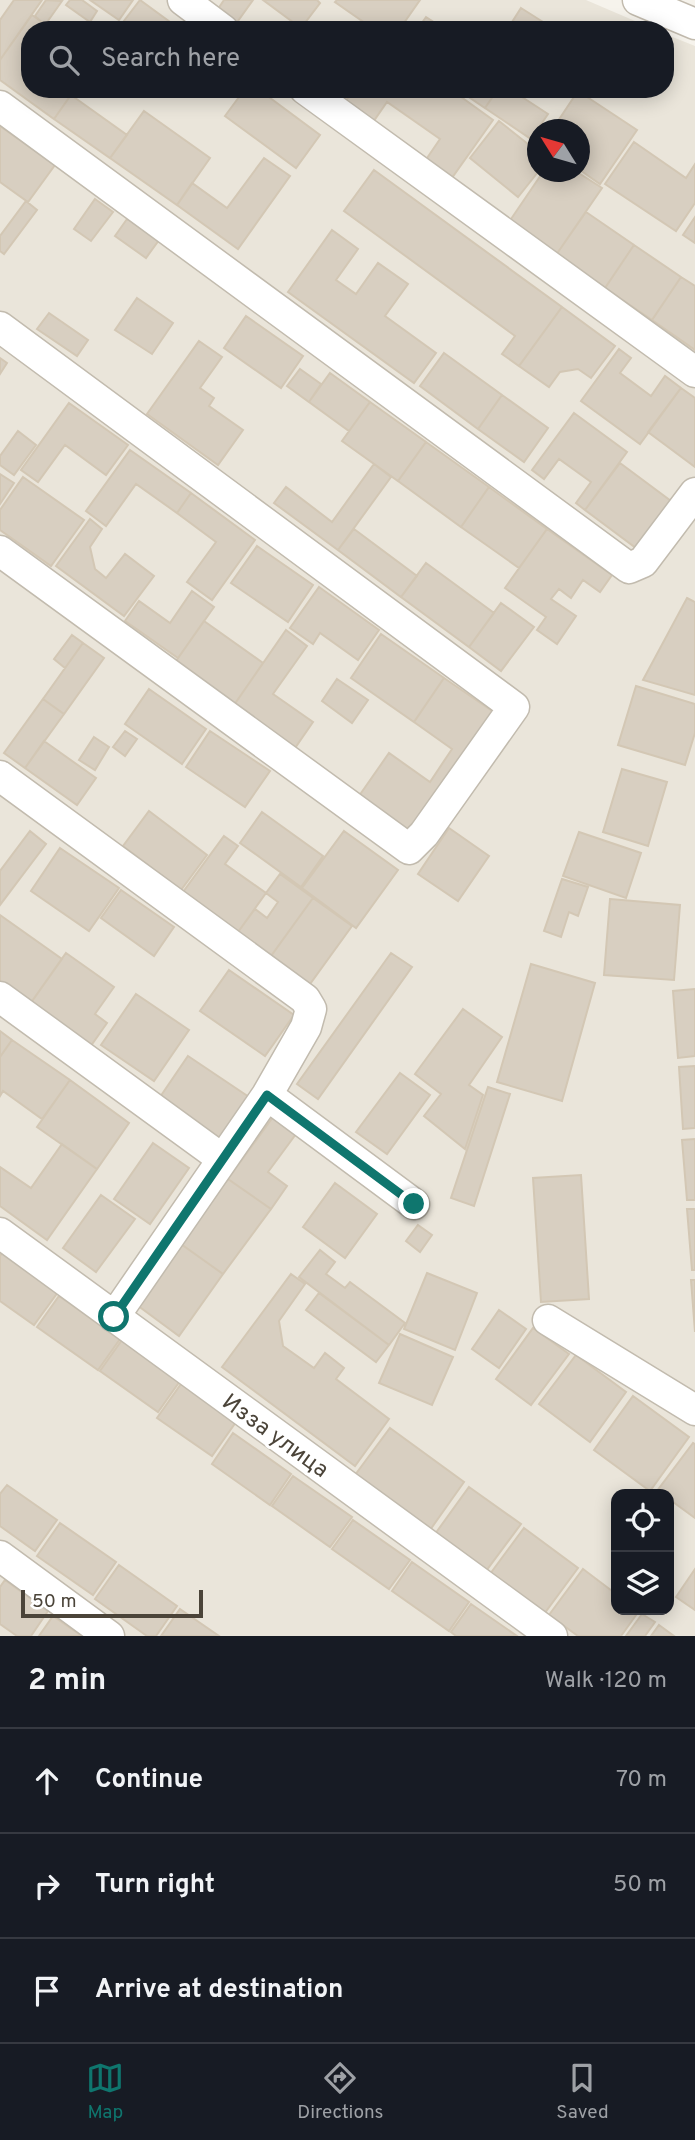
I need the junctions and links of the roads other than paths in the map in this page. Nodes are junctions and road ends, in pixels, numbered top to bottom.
1 (183, 0) edge
2 (638, 0) edge
3 (211, 21) edge
4 (695, 24) edge
5 (317, 98) edge
6 (0, 106) edge
7 (0, 327) edge
8 (695, 372) edge
9 (695, 493) edge
10 (0, 551) edge
11 (0, 776) edge
12 (0, 997) edge
13 (267, 1095) junction
14 (221, 1158) junction
15 (414, 1204) dead end
16 (0, 1233) edge
17 (114, 1317) junction
18 (548, 1320) dead end
19 (695, 1410) edge
20 (0, 1556) edge
21 (109, 1636) edge
22 (552, 1636) edge

1 - 3 street
2 - 4 street
5 - 8 street
6 - 9 street
7 - 10 street
11 - 13 street
12 - 14 street
13 - 14 street
13 - 15 street
14 - 17 street
16 - 17 street, Изза улица
17 - 22 street, Изза улица
18 - 19 street
20 - 21 street

